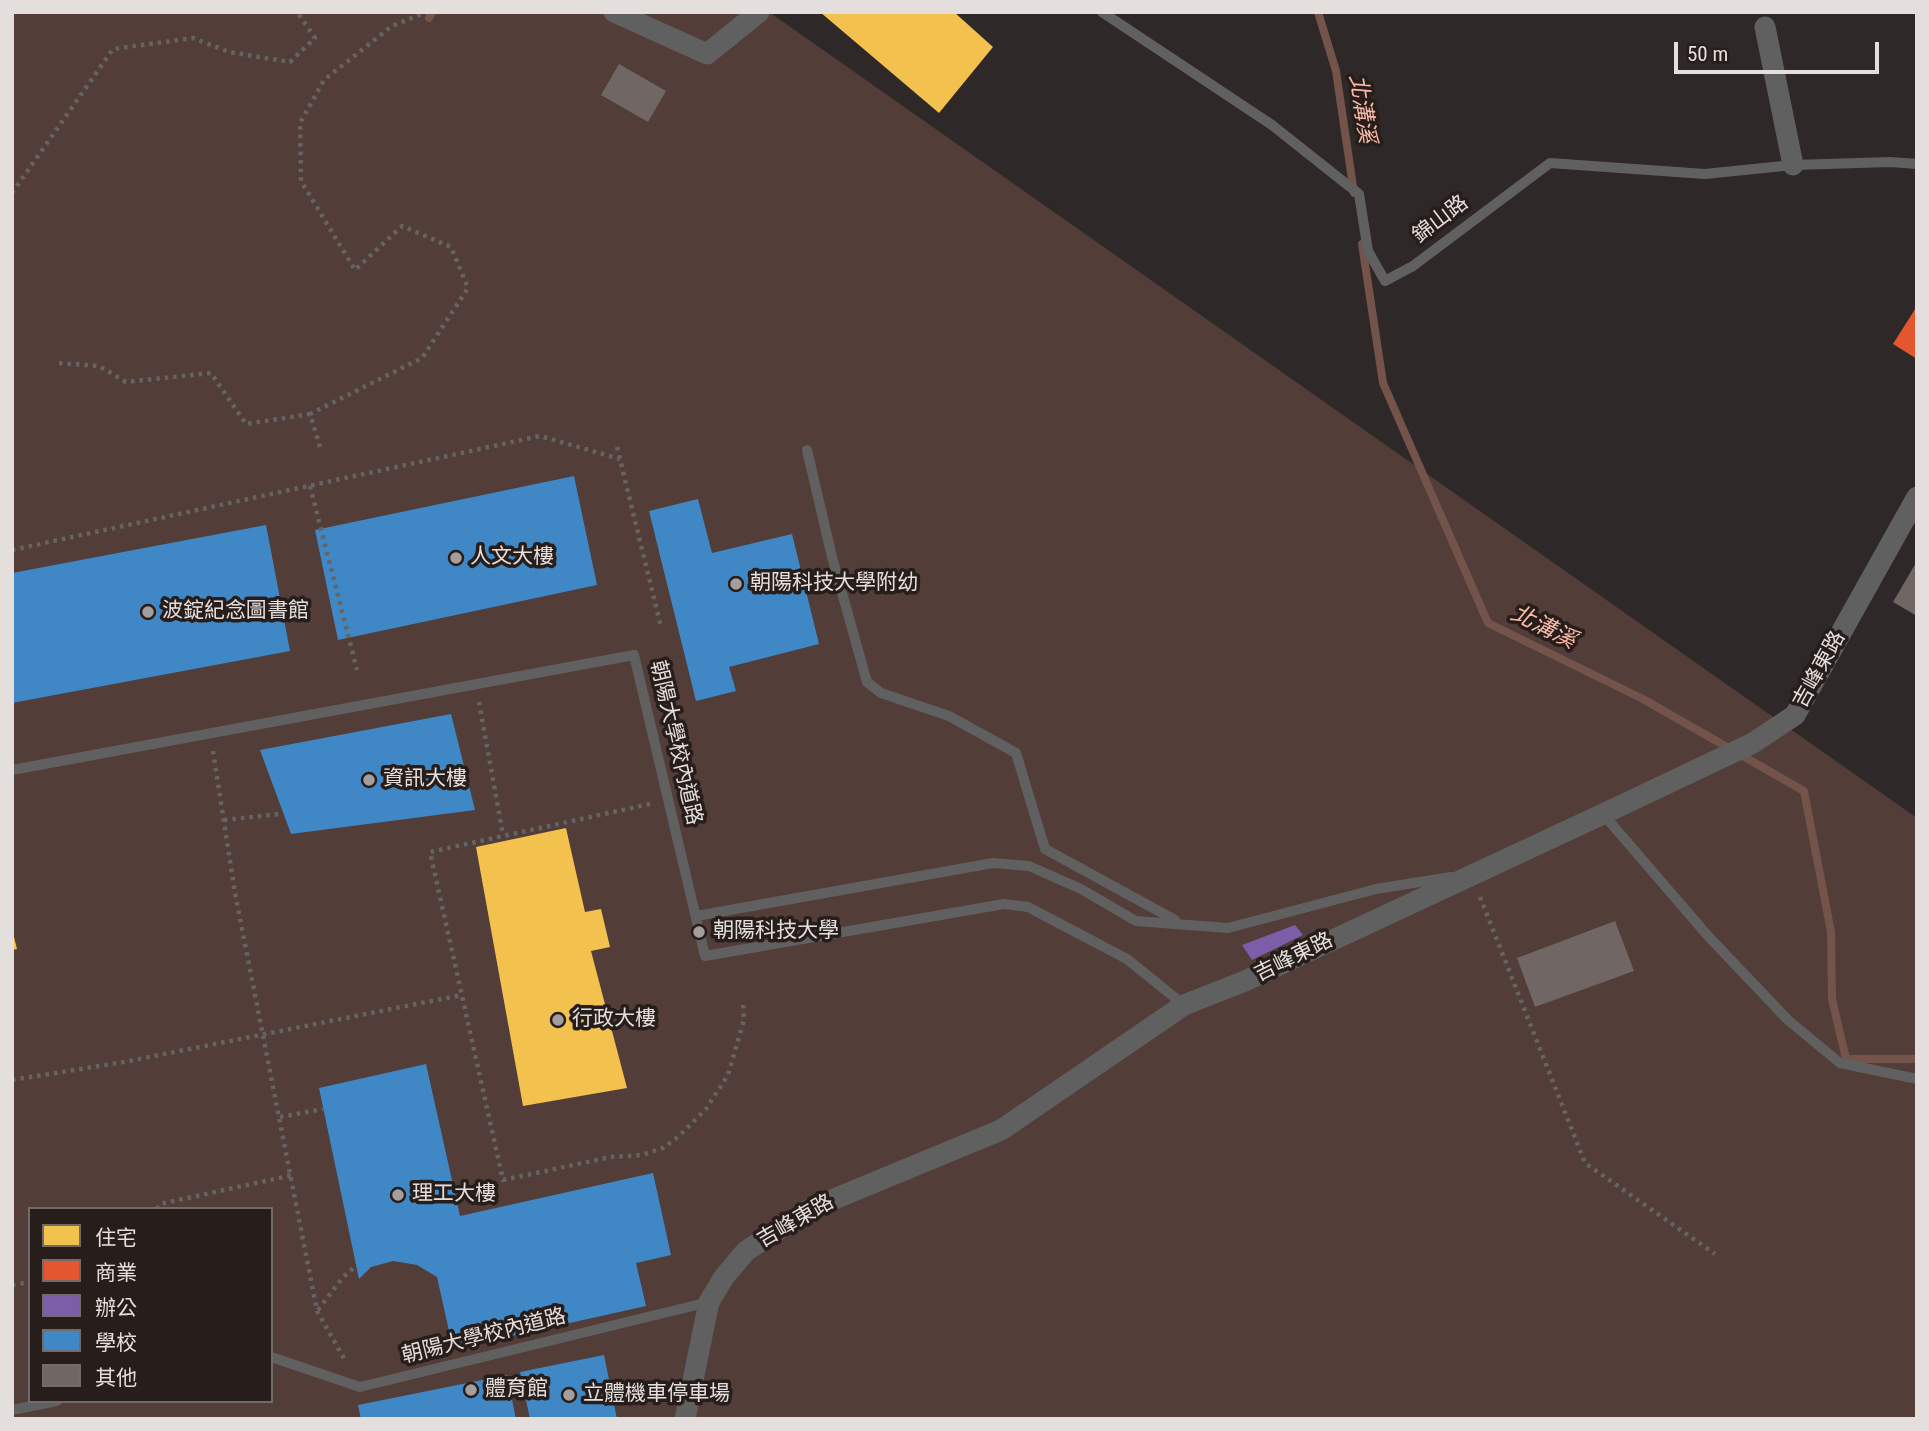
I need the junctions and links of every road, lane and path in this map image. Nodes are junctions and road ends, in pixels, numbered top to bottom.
1 (297, 12) edge
2 (427, 12) edge
3 (614, 12) edge
4 (759, 12) edge
5 (1102, 12) edge
6 (1765, 27) dead end
7 (1917, 164) edge
8 (1793, 165) junction
9 (12, 193) edge
10 (59, 363) dead end
11 (310, 414) junction
12 (320, 447) dead end
13 (617, 447) dead end
14 (807, 450) dead end
15 (620, 459) junction
16 (310, 486) junction
17 (1917, 497) edge
18 (12, 551) edge
19 (661, 627) dead end
20 (357, 670) dead end
21 (475, 684) junction
22 (211, 733) junction
23 (12, 769) edge
24 (668, 800) junction
25 (280, 814) dead end
26 (1603, 814) junction
27 (224, 820) junction
28 (503, 835) junction
29 (1471, 874) junction
30 (696, 916) junction
31 (1222, 927) junction
32 (462, 995) junction
33 (743, 1002) dead end
34 (1184, 1005) junction
35 (1917, 1079) edge
36 (12, 1080) edge
37 (323, 1109) dead end
38 (280, 1116) junction
39 (293, 1175) junction
40 (158, 1207) edge
41 (1716, 1254) dead end
42 (356, 1266) dead end
43 (709, 1302) junction
44 (317, 1311) junction
45 (273, 1358) edge
46 (360, 1387) junction
47 (47, 1403) edge
48 (12, 1410) edge
49 (685, 1419) edge

1 - 9 path
2 - 11 path
3 - 4 street
5 - 8 lane, 錦山路
6 - 8 street
7 - 8 lane, 錦山路
10 - 11 path
11 - 12 path
13 - 15 path
14 - 31 lane
15 - 16 path
15 - 19 path
16 - 18 path
16 - 20 path
17 - 26 street, 吉峰東路
21 - 22 lane, 朝陽大學校內道路
21 - 24 lane, 朝陽大學校內道路
21 - 28 path
22 - 23 lane, 朝陽大學校內道路
22 - 27 path
24 - 28 path
24 - 30 lane, 朝陽大學校內道路
25 - 27 path
26 - 29 street, 吉峰東路
26 - 35 lane
27 - 38 path
28 - 32 path
29 - 31 lane
29 - 34 street, 吉峰東路
29 - 41 path
30 - 31 lane
30 - 34 lane, 朝陽大學校內道路
32 - 33 path
32 - 36 path
34 - 43 street, 吉峰東路
37 - 38 path
38 - 39 path
39 - 40 path
39 - 44 path
42 - 44 path
43 - 46 lane, 朝陽大學校內道路
43 - 49 street, 吉峰東路
44 - 46 path
45 - 46 lane
47 - 48 lane

